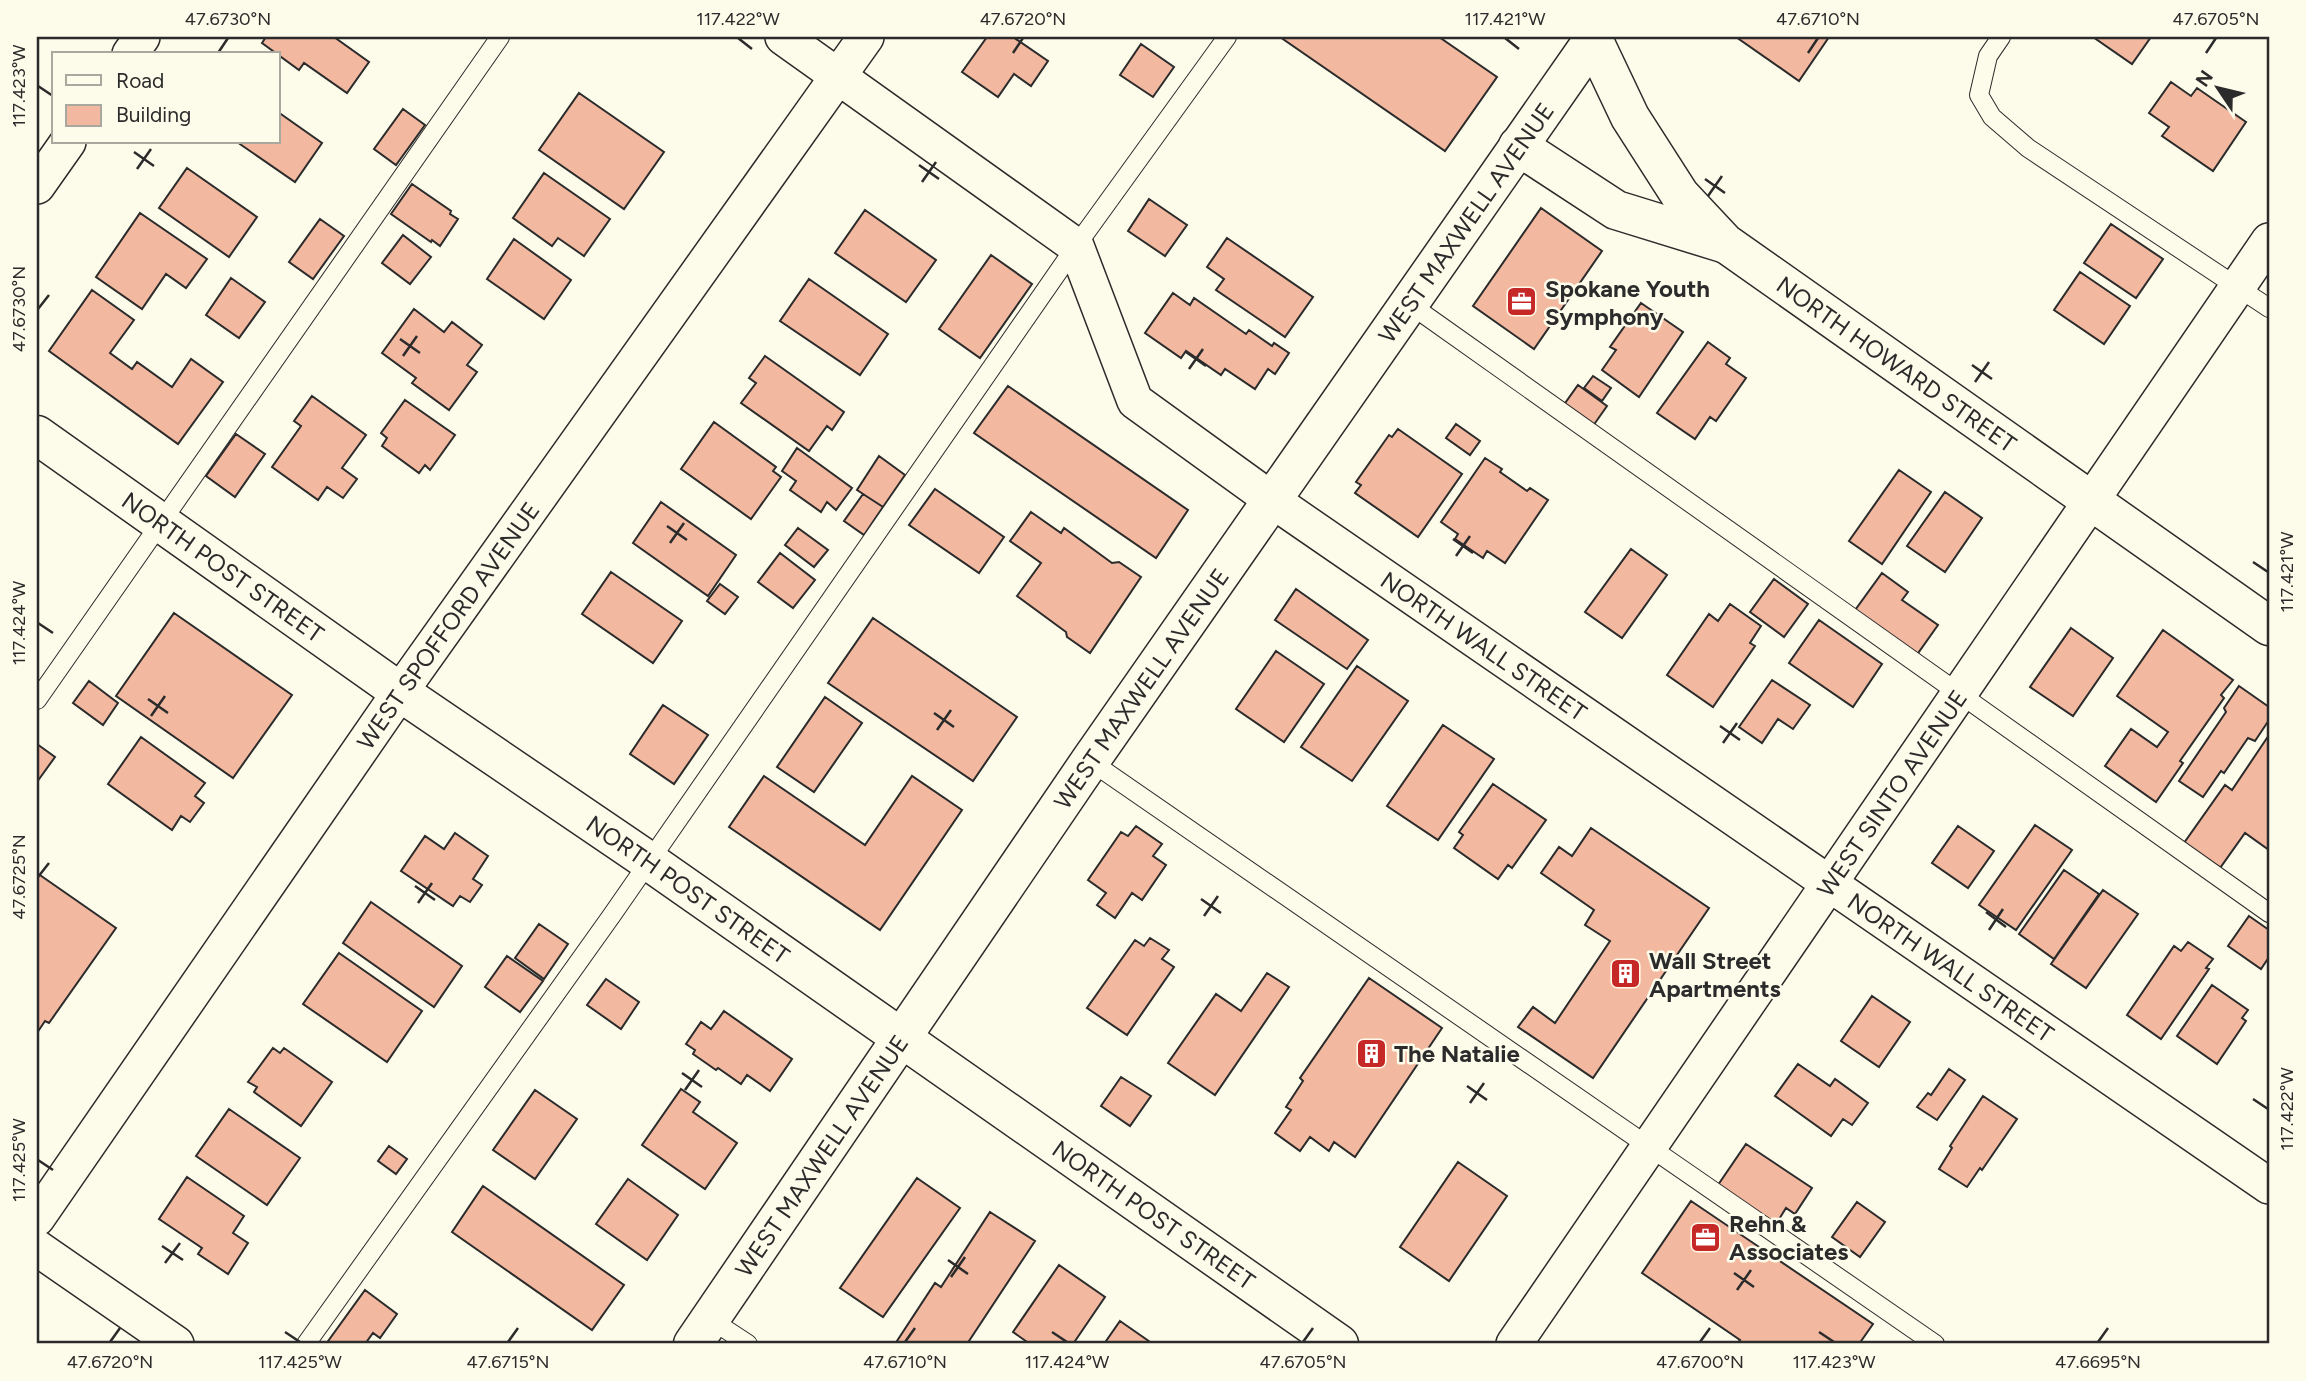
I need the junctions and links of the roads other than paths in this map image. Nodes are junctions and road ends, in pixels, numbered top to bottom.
1 (142, 37) edge
2 (500, 37) edge
3 (783, 37) edge
4 (866, 37) edge
5 (1227, 37) edge
6 (2001, 37) edge
7 (1593, 38) edge
8 (131, 52) edge
9 (838, 76) junction
10 (67, 144) edge
11 (1518, 146) junction
12 (37, 186) edge
13 (2269, 241) edge
14 (1725, 243) junction
15 (1076, 246) junction
16 (2238, 287) junction
17 (1408, 303) junction
18 (2269, 309) edge
19 (37, 435) edge
20 (1272, 500) junction
21 (2092, 503) junction
22 (161, 523) junction
23 (2269, 626) edge
24 (400, 692) junction
25 (1959, 695) junction
26 (37, 700) edge
27 (1090, 761) junction
28 (650, 862) junction
29 (1829, 882) junction
30 (2269, 913) edge
31 (902, 1039) junction
32 (1649, 1146) junction
33 (2269, 1185) edge
34 (37, 1218) edge
35 (37, 1248) edge
36 (702, 1331) edge
37 (176, 1344) edge
38 (306, 1344) edge
39 (748, 1344) edge
40 (1339, 1344) edge
41 (1514, 1344) edge
42 (1935, 1344) edge

1 - 8 street
2 - 22 lane
3 - 9 street
4 - 9 street, WEST SPOFFORD AVENUE
5 - 15 lane
6 - 16 lane
7 - 11 street, WEST MAXWELL AVENUE
7 - 14 street, NORTH HOWARD STREET
9 - 15 street
9 - 24 street, WEST SPOFFORD AVENUE
10 - 12 street
11 - 14 street
11 - 17 street, WEST MAXWELL AVENUE
13 - 16 street, WEST SINTO AVENUE
14 - 21 street, NORTH HOWARD STREET
15 - 20 street, NORTH WALL STREET
15 - 28 lane
16 - 18 lane
16 - 21 street, WEST SINTO AVENUE
17 - 20 street, WEST MAXWELL AVENUE
17 - 25 lane
19 - 22 street, NORTH POST STREET
20 - 27 street, WEST MAXWELL AVENUE
20 - 29 street, NORTH WALL STREET
21 - 23 street, NORTH HOWARD STREET
21 - 25 street, WEST SINTO AVENUE
22 - 24 street, NORTH POST STREET
22 - 26 lane
24 - 28 street, NORTH POST STREET
24 - 34 street, WEST SPOFFORD AVENUE
25 - 29 street, WEST SINTO AVENUE
25 - 30 lane
27 - 31 street, WEST MAXWELL AVENUE
27 - 32 lane
28 - 31 street, NORTH POST STREET
28 - 38 lane
29 - 32 street, WEST SINTO AVENUE
29 - 33 street, NORTH WALL STREET
31 - 36 street, WEST MAXWELL AVENUE
31 - 40 street, NORTH POST STREET
32 - 41 street, WEST SINTO AVENUE
32 - 42 lane
35 - 37 street
36 - 39 lane

